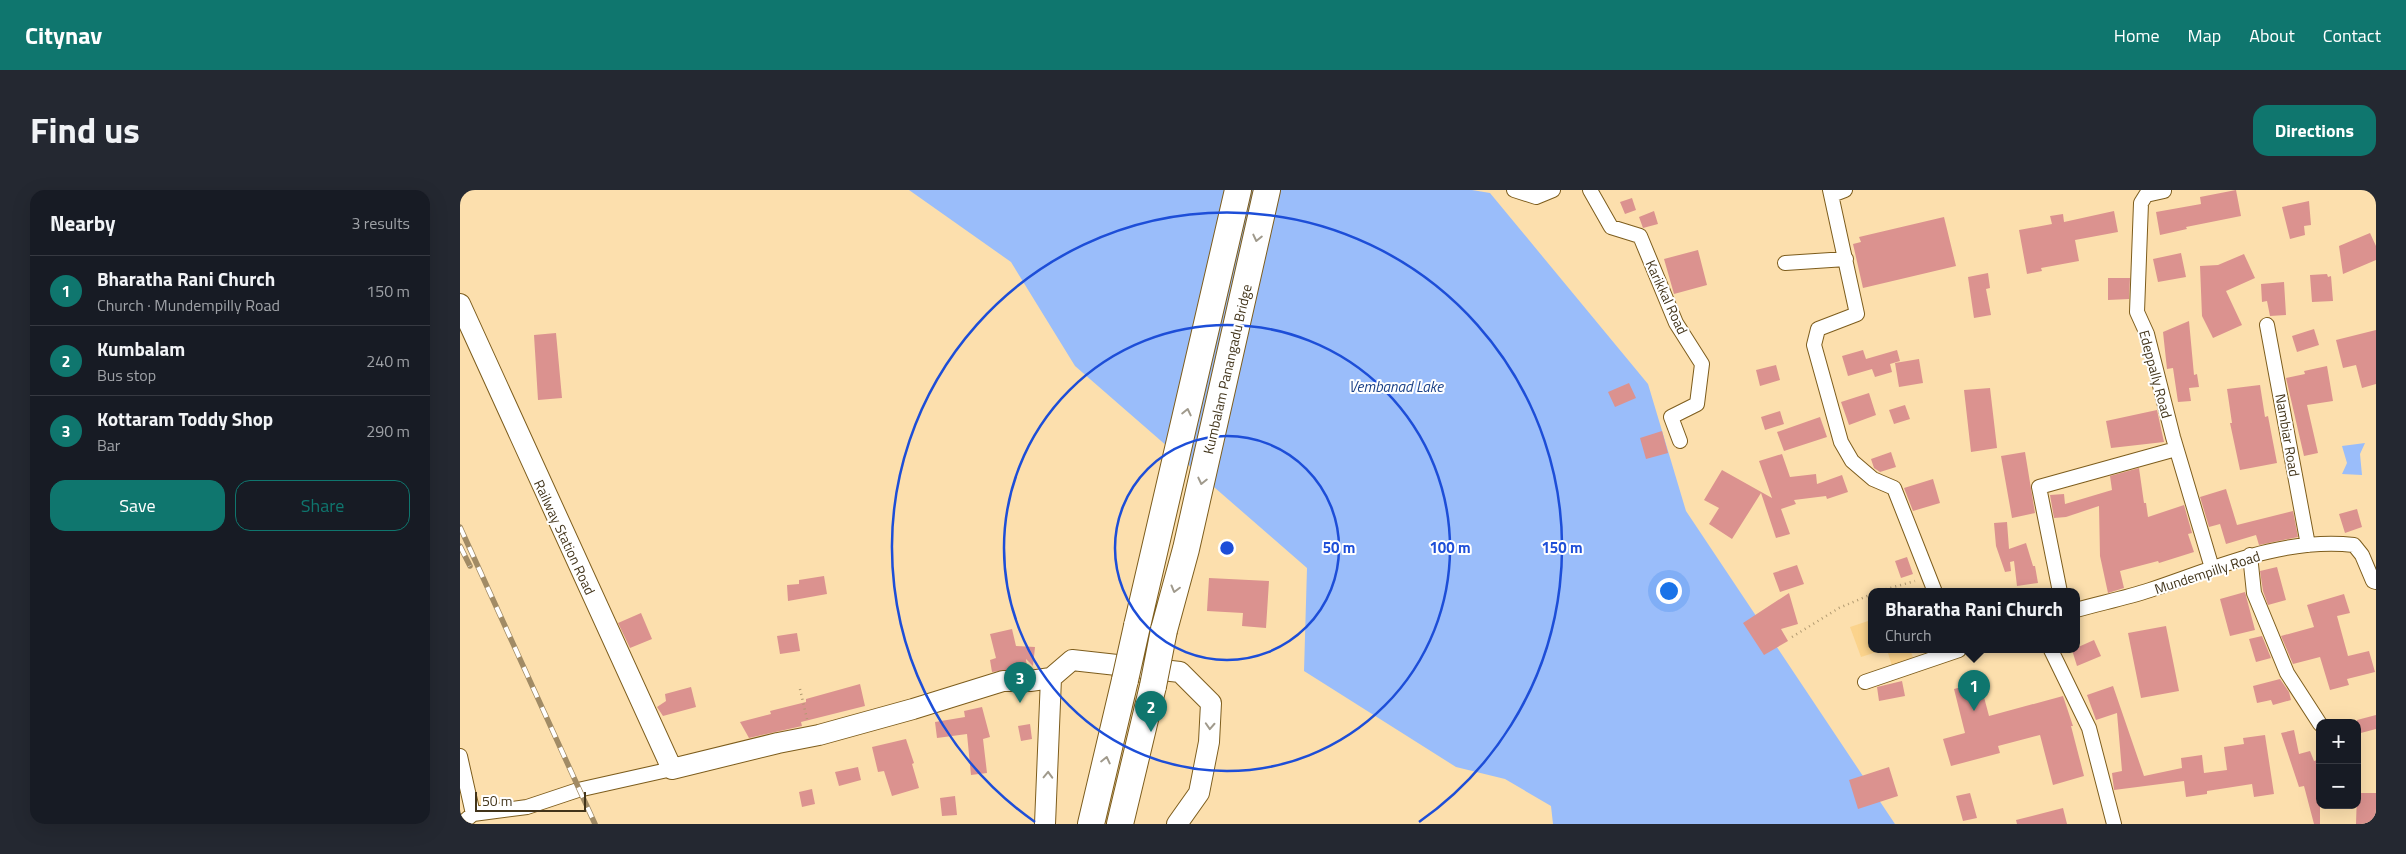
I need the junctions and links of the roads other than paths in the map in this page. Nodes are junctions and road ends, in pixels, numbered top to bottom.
1 (1238, 190) edge
2 (1267, 190) edge
3 (1514, 190) edge
4 (1553, 190) edge
5 (1590, 190) edge
6 (2164, 191) dead end
7 (1836, 192) edge
8 (1846, 259) junction
9 (1786, 263) dead end
10 (460, 304) edge
11 (2267, 325) dead end
12 (1680, 441) dead end
13 (2176, 449) junction
14 (2308, 545) junction
15 (2250, 555) junction
16 (2212, 568) junction
17 (2376, 582) edge
18 (1933, 588) edge
19 (2059, 588) edge
20 (2080, 609) edge
21 (1951, 653) edge
22 (2052, 653) edge
23 (1052, 678) junction
24 (1865, 682) dead end
25 (2317, 719) edge
26 (460, 756) edge
27 (672, 769) junction
28 (474, 814) junction
29 (461, 824) edge
30 (1045, 824) edge
31 (1091, 824) edge
32 (1120, 824) edge
33 (1177, 824) edge
34 (2114, 824) edge

31 -> 1 highway, Kumbalam Panangadu Bridge, bridge
2 -> 32 highway, Kumbalam Panangadu Bridge, bridge
3 - 4 street
5 - 12 street, Karikkal Road
6 - 13 street, Edeppally Road
7 - 8 street
8 - 9 street
8 - 18 street
10 - 27 street, Railway Station Road
11 - 14 street, Nambiar Road
13 - 16 street, Edeppally Road
13 - 19 street
14 - 15 street, Mundempilly Road
14 - 17 street, Mundempilly Road
15 - 16 street, Mundempilly Road
15 - 25 street
16 - 20 street, Mundempilly Road
21 - 24 street
22 - 34 street
23 - 27 street
30 -> 23 street
23 -> 33 street
26 - 28 street
27 - 28 street
28 - 29 street

